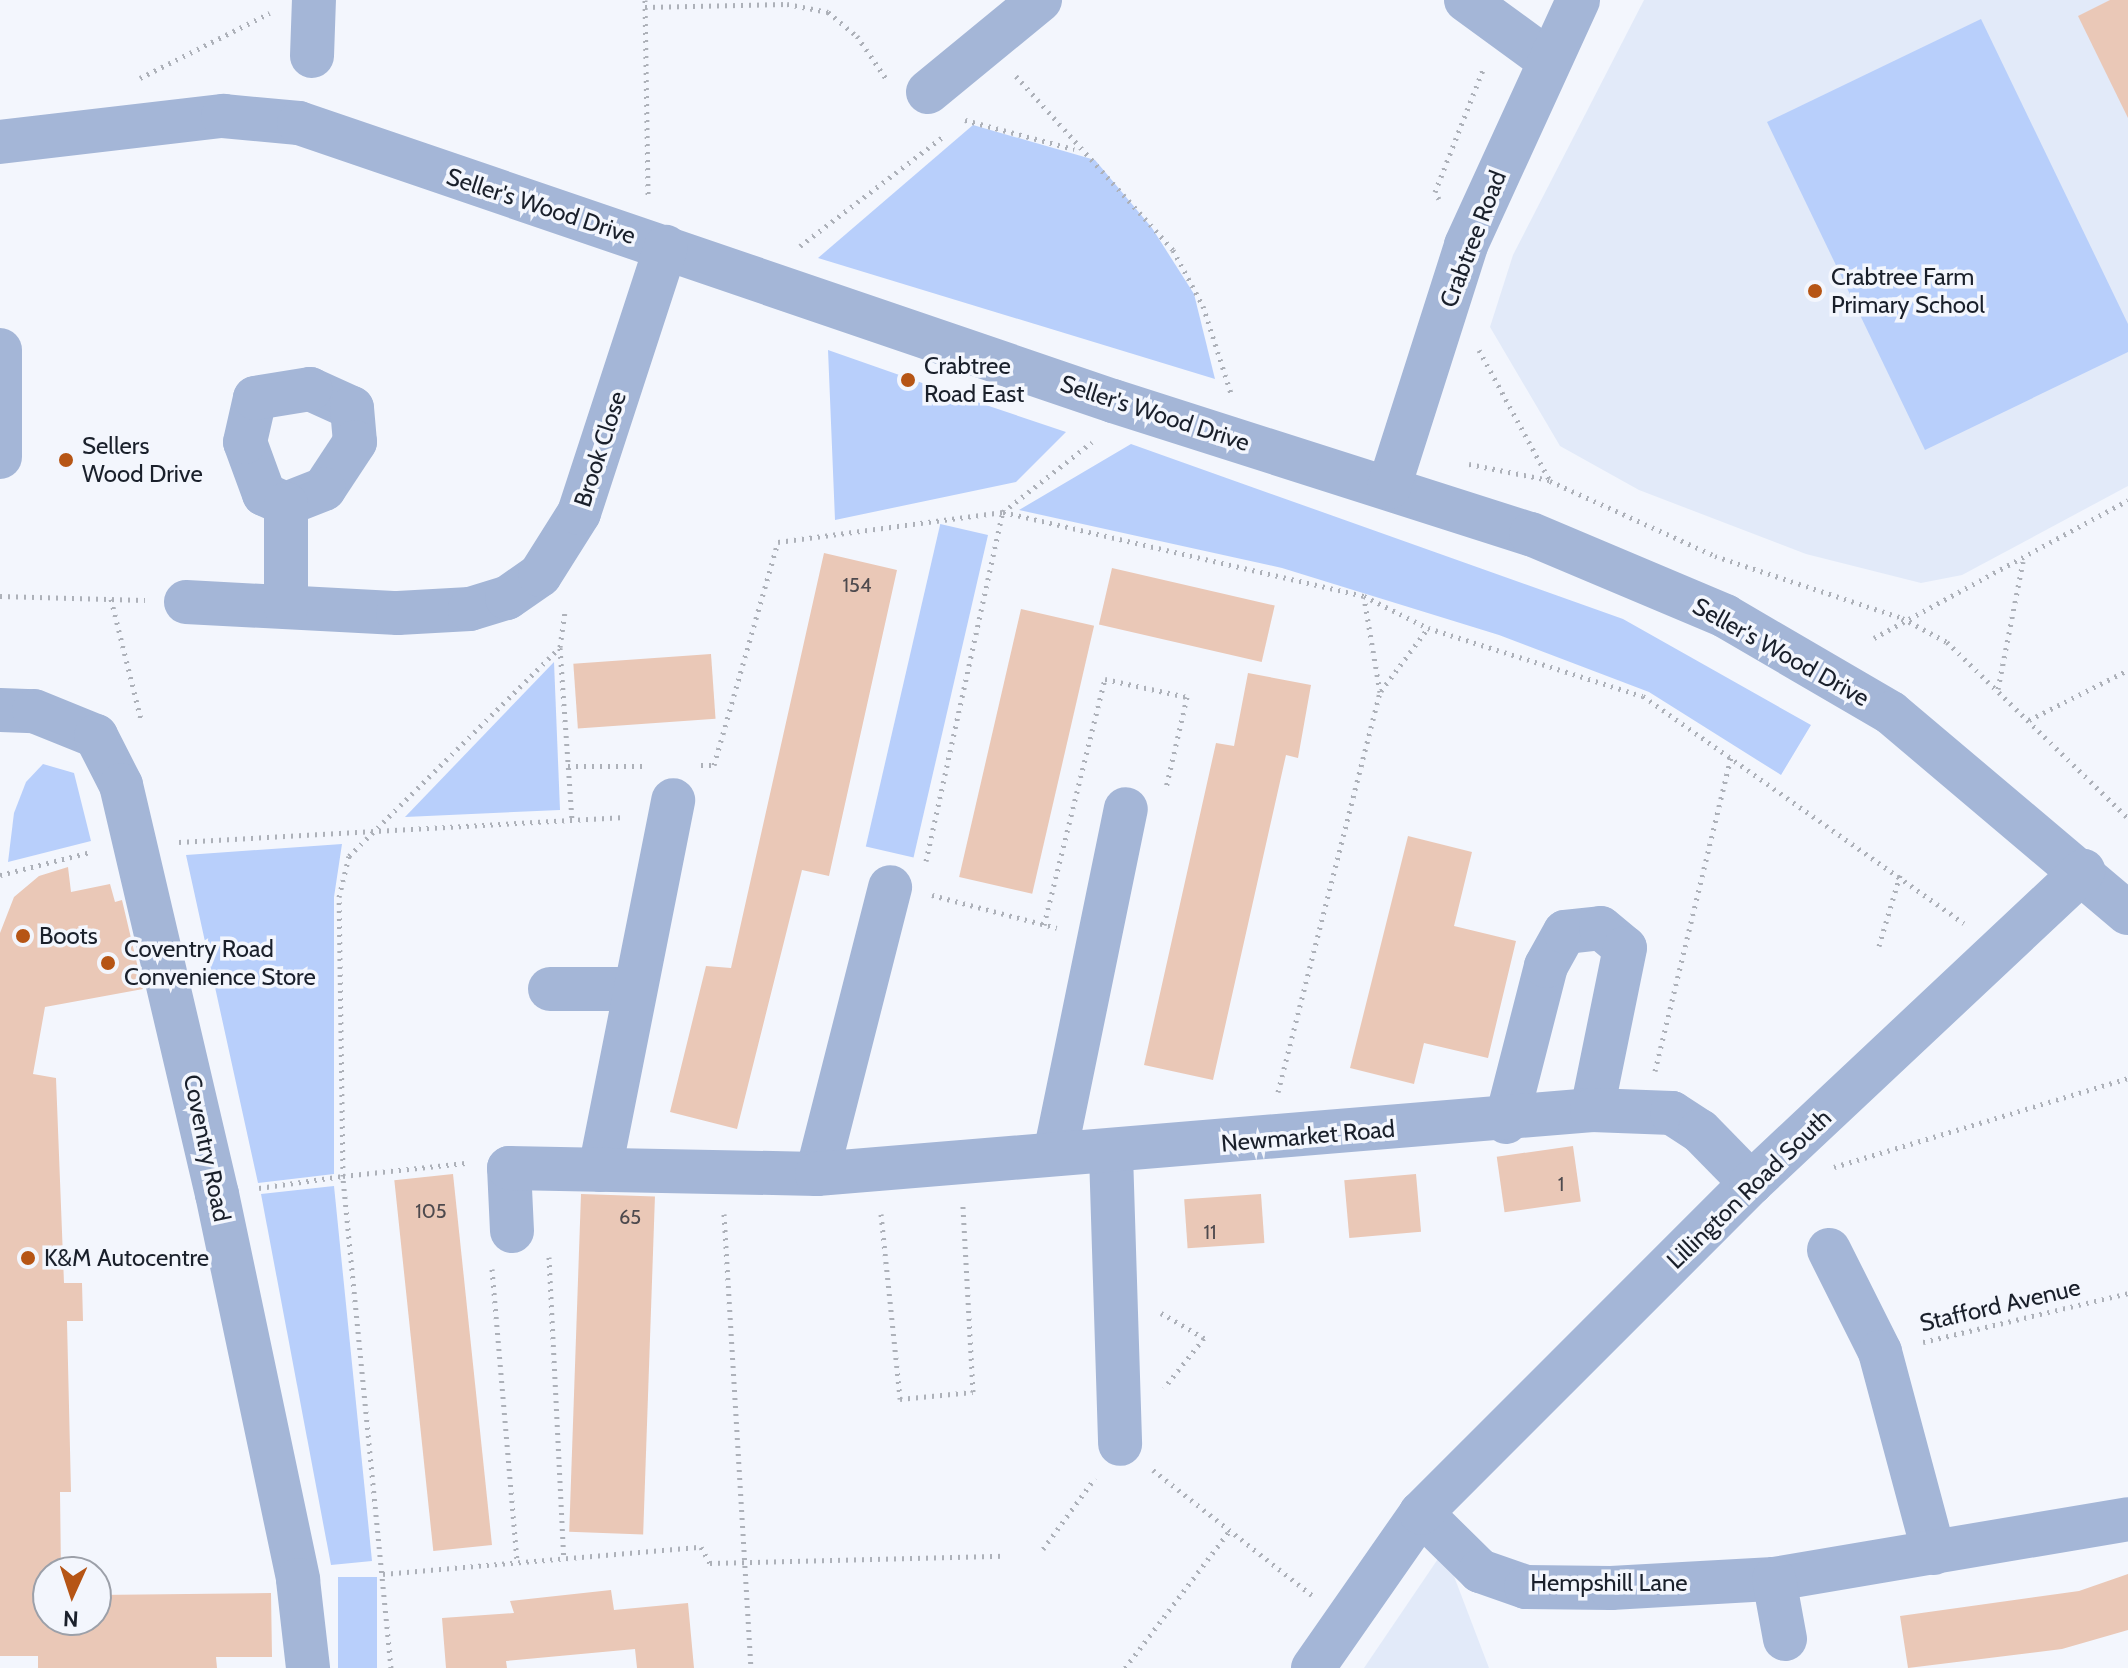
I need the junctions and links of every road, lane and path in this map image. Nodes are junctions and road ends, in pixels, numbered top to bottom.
1 (1040, 0) edge
2 (1578, 0) edge
3 (788, 2) edge
4 (299, 3) edge
5 (645, 3) edge
6 (1481, 13) edge
7 (989, 42) junction
8 (312, 56) dead end
9 (1547, 59) junction
10 (123, 87) dead end
11 (914, 103) junction
12 (0, 142) edge
13 (932, 145) junction
14 (1077, 150) junction
15 (1435, 192) dead end
16 (658, 245) junction
17 (752, 277) junction
18 (1452, 291) junction
19 (0, 350) edge
20 (1113, 401) junction
21 (1242, 441) junction
22 (0, 457) edge
23 (1389, 487) junction
24 (2128, 500) edge
25 (286, 504) dead end
26 (1003, 512) junction
27 (2024, 560) junction
28 (0, 596) edge
29 (1364, 596) junction
30 (186, 602) joint
31 (566, 602) dead end
32 (286, 607) junction
33 (1902, 618) junction
34 (1428, 628) junction
35 (1874, 638) dead end
36 (560, 647) junction
37 (2128, 670) edge
38 (1998, 689) junction
39 (1380, 692) junction
40 (0, 710) edge
41 (2029, 721) junction
42 (1731, 758) junction
43 (568, 766) junction
44 (671, 787) junction
45 (1126, 809) dead end
46 (2128, 817) edge
47 (572, 819) junction
48 (369, 831) junction
49 (169, 842) dead end
50 (2083, 871) junction
51 (1900, 875) junction
52 (905, 889) junction
53 (2128, 913) edge
54 (1099, 939) junction
55 (1879, 946) dead end
56 (2002, 951) junction
57 (550, 989) dead end
58 (632, 989) junction
59 (2128, 1078) edge
60 (1592, 1110) junction
61 (1646, 1110) junction
62 (1506, 1122) junction
63 (1267, 1139) junction
64 (1055, 1154) junction
65 (1111, 1154) junction
66 (961, 1162) junction
67 (509, 1168) junction
68 (877, 1169) junction
69 (1826, 1169) dead end
70 (600, 1170) junction
71 (722, 1173) junction
72 (817, 1174) junction
73 (343, 1176) junction
74 (1751, 1183) junction
75 (217, 1194) junction
76 (501, 1242) junction
77 (1829, 1250) dead end
78 (2128, 1293) edge
79 (1880, 1352) junction
80 (1120, 1444) joint
81 (1421, 1513) junction
82 (2128, 1519) edge
83 (1230, 1530) junction
84 (1934, 1553) junction
85 (1004, 1556) dead end
86 (564, 1560) junction
87 (741, 1562) junction
88 (517, 1563) junction
89 (383, 1574) junction
90 (1774, 1579) junction
91 (1348, 1622) junction
92 (1785, 1639) dead end
93 (308, 1668) edge
94 (391, 1668) edge
95 (751, 1668) edge
96 (1125, 1668) edge
97 (1313, 1668) edge

1 - 7 street
2 - 9 street, Crabtree Road
3 - 5 path
3 - 11 path
4 - 8 street
4 - 10 path
5 - 16 path
6 - 9 street
6 - 15 path
7 - 11 street
7 - 14 path
9 - 18 street, Crabtree Road
11 - 13 path
12 - 16 street, Seller's Wood Drive
13 - 14 path
13 - 17 path
14 - 21 path
16 - 17 street, Seller's Wood Drive
16 - 32 street, Brook Close
17 - 20 street, Seller's Wood Drive
18 - 23 street, Crabtree Road
18 - 33 path
19 - 22 street
20 - 21 street, Seller's Wood Drive
20 - 26 path
21 - 23 street, Seller's Wood Drive
23 - 50 street, Seller's Wood Drive
24 - 27 path
25 - 32 street
26 - 29 path
26 - 44 path
26 - 52 path
27 - 33 path
27 - 38 path
28 - 30 path
29 - 34 path
29 - 39 path
30 - 32 street, Brook Close
31 - 36 path
33 - 35 path
33 - 38 path
34 - 39 path
34 - 42 path
36 - 43 path
36 - 48 path
37 - 41 path
38 - 41 path
39 - 63 path
40 - 75 street, Coventry Road
41 - 46 path
42 - 51 path
42 - 61 path
43 - 44 path
43 - 47 path
44 - 47 path
44 - 58 street
45 - 54 street
47 - 48 path
48 - 49 path
48 - 73 path
50 - 53 street, Seller's Wood Drive
50 - 56 street, Lillington Road South
51 - 55 path
51 - 56 path
52 - 54 path
52 - 72 street
54 - 64 street
56 - 74 street, Lillington Road South
57 - 58 street
58 - 70 street
59 - 69 path
60 - 61 street, Newmarket Road
60 - 62 street, Newmarket Road
60 - 62 street
61 - 74 street, Newmarket Road
62 - 63 street, Newmarket Road
63 - 65 street, Newmarket Road
64 - 65 street, Newmarket Road
64 - 66 street, Newmarket Road
65 - 80 street
66 - 68 street, Newmarket Road
66 - 68 path
67 - 70 street, Newmarket Road
67 - 73 path
67 - 76 street
68 - 72 street, Newmarket Road
70 - 71 street, Newmarket Road
71 - 72 street, Newmarket Road
71 - 87 path
73 - 75 path
73 - 89 path
74 - 81 street, Lillington Road South
75 - 93 street, Coventry Road
76 - 86 path
76 - 88 path
77 - 79 street
78 - 79 path, Stafford Avenue
79 - 84 street
80 - 83 path
81 - 90 street, Hempshill Lane
81 - 91 street, Lillington Road South
82 - 84 street, Hempshill Lane
83 - 91 path
83 - 96 path
84 - 90 street, Hempshill Lane
85 - 87 path
86 - 87 path
86 - 88 path
87 - 95 path
88 - 89 path
89 - 94 path
90 - 92 street
91 - 97 street, Lillington Road South

